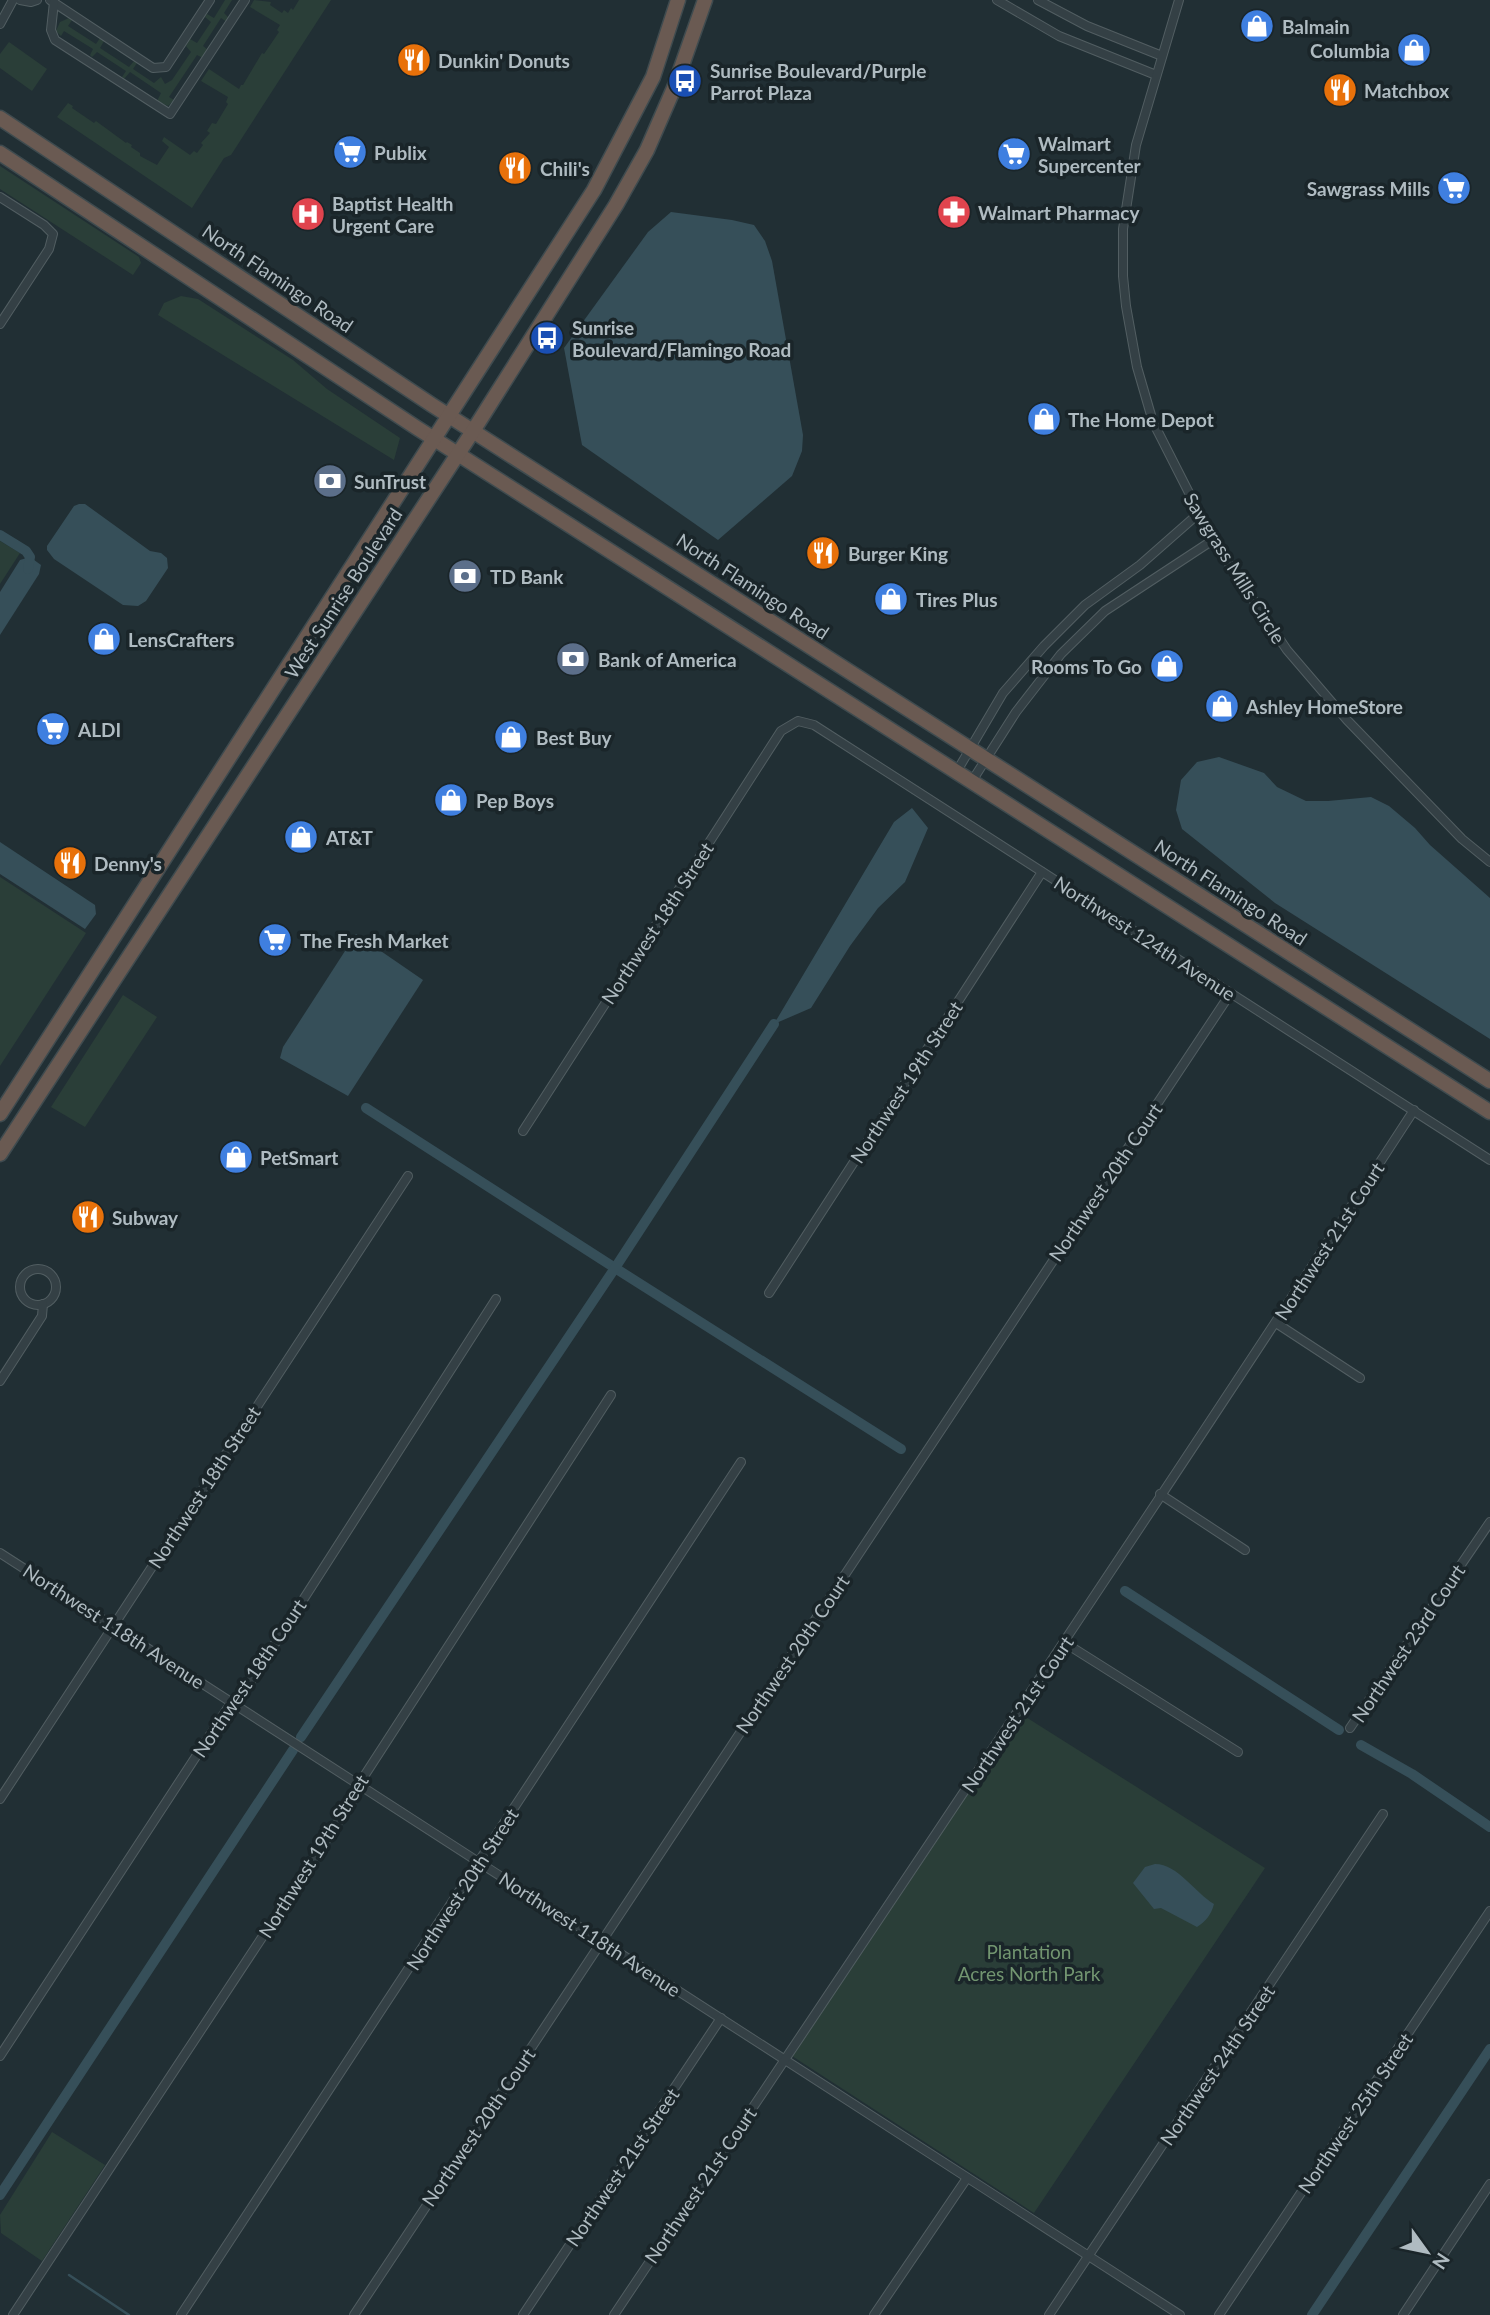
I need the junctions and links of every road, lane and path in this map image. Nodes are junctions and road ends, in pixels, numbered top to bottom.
1 (13, 0) edge
2 (20, 0) edge
3 (37, 0) edge
4 (210, 0) edge
5 (245, 0) edge
6 (678, 0) edge
7 (705, 0) edge
8 (997, 0) edge
9 (1038, 0) edge
10 (1179, 0) edge
11 (52, 1) edge
12 (2, 13) edge
13 (0, 24) edge
14 (1162, 55) junction
15 (1156, 75) junction
16 (0, 118) edge
17 (0, 153) edge
18 (0, 197) edge
19 (0, 324) edge
20 (450, 416) junction
21 (473, 431) junction
22 (435, 440) junction
23 (458, 454) junction
24 (1198, 514) junction
25 (1213, 540) junction
26 (798, 721) joint
27 (970, 747) junction
28 (987, 758) junction
29 (957, 771) junction
30 (972, 781) junction
31 (1490, 862) edge
32 (1042, 872) junction
33 (1230, 994) junction
34 (1490, 1081) edge
35 (1414, 1110) junction
36 (1490, 1112) edge
37 (0, 1114) edge
38 (523, 1131) dead end
39 (0, 1154) edge
40 (1490, 1160) edge
41 (408, 1175) dead end
42 (769, 1293) dead end
43 (496, 1299) dead end
44 (43, 1304) junction
45 (1276, 1323) junction
46 (1360, 1378) dead end
47 (0, 1381) edge
48 (611, 1395) dead end
49 (741, 1462) dead end
50 (1160, 1494) junction
51 (1490, 1522) edge
52 (1245, 1550) dead end
53 (0, 1553) edge
54 (114, 1625) junction
55 (1065, 1643) junction
56 (234, 1703) junction
57 (1350, 1728) dead end
58 (1238, 1752) dead end
59 (359, 1784) junction
60 (0, 1799) edge
61 (1383, 1814) dead end
62 (479, 1863) junction
63 (1490, 1911) edge
64 (602, 1940) junction
65 (721, 2018) junction
66 (0, 2056) edge
67 (785, 2059) junction
68 (967, 2178) junction
69 (1490, 2185) edge
70 (1089, 2257) junction
71 (13, 2315) edge
72 (181, 2315) edge
73 (354, 2315) edge
74 (523, 2315) edge
75 (614, 2315) edge
76 (874, 2315) edge
77 (1049, 2315) edge
78 (1180, 2315) edge
79 (1219, 2315) edge
80 (1403, 2315) edge

1 - 12 street
2 - 3 street
4 - 11 street
5 - 11 street
6 - 20 highway, West Sunrise Boulevard
7 - 21 highway, West Sunrise Boulevard
8 - 15 street
9 - 14 street
10 - 14 street, Sawgrass Mills Circle
12 - 13 street
14 - 15 street, Sawgrass Mills Circle
15 - 24 street, Sawgrass Mills Circle
16 - 20 highway, North Flamingo Road
17 - 22 highway
18 - 19 street
20 - 21 highway, North Flamingo Road
20 - 22 highway, West Sunrise Boulevard
21 - 23 highway, West Sunrise Boulevard
21 - 27 highway, North Flamingo Road
22 - 23 highway
22 - 37 highway, West Sunrise Boulevard
23 - 29 highway
23 - 39 highway, West Sunrise Boulevard
24 - 25 street, Sawgrass Mills Circle
24 - 27 street
25 - 28 street
25 - 31 street, Sawgrass Mills Circle
26 - 32 street, Northwest 124th Avenue
26 - 38 street, Northwest 18th Street
27 - 28 highway, North Flamingo Road
27 - 29 street
28 - 30 street
28 - 34 highway, North Flamingo Road
29 - 30 highway
30 - 36 highway
32 - 33 street, Northwest 124th Avenue
32 - 42 street, Northwest 19th Street
33 - 35 street, Northwest 124th Avenue
33 - 64 street, Northwest 20th Court
35 - 40 street, Northwest 124th Avenue
35 - 45 street, Northwest 21st Court
41 - 54 street, Northwest 18th Street
43 - 56 street, Northwest 18th Court
44 - 44 street
44 - 47 street
45 - 46 street
45 - 50 street, Northwest 21st Court
48 - 59 street, Northwest 19th Street
49 - 62 street, Northwest 20th Street
50 - 52 street
50 - 55 street, Northwest 21st Court
51 - 57 street, Northwest 23rd Court
53 - 54 street, Northwest 118th Avenue
54 - 56 street, Northwest 118th Avenue
54 - 60 street, Northwest 18th Street
55 - 58 street
55 - 67 street, Northwest 21st Court
56 - 59 street, Northwest 118th Avenue
56 - 66 street, Northwest 18th Court
59 - 62 street, Northwest 118th Avenue
59 - 71 street, Northwest 19th Street
61 - 70 street, Northwest 24th Street
62 - 64 street, Northwest 118th Avenue
62 - 72 street, Northwest 20th Street
63 - 79 street, Northwest 25th Street
64 - 65 street, Northwest 118th Avenue
64 - 73 street, Northwest 20th Court
65 - 67 street, Northwest 118th Avenue
65 - 74 street, Northwest 21st Street
67 - 68 street, Northwest 118th Avenue
67 - 75 street, Northwest 21st Court
68 - 70 street, Northwest 118th Avenue
68 - 76 street
69 - 80 street
70 - 77 street, Northwest 24th Street
70 - 78 street, Northwest 118th Avenue

